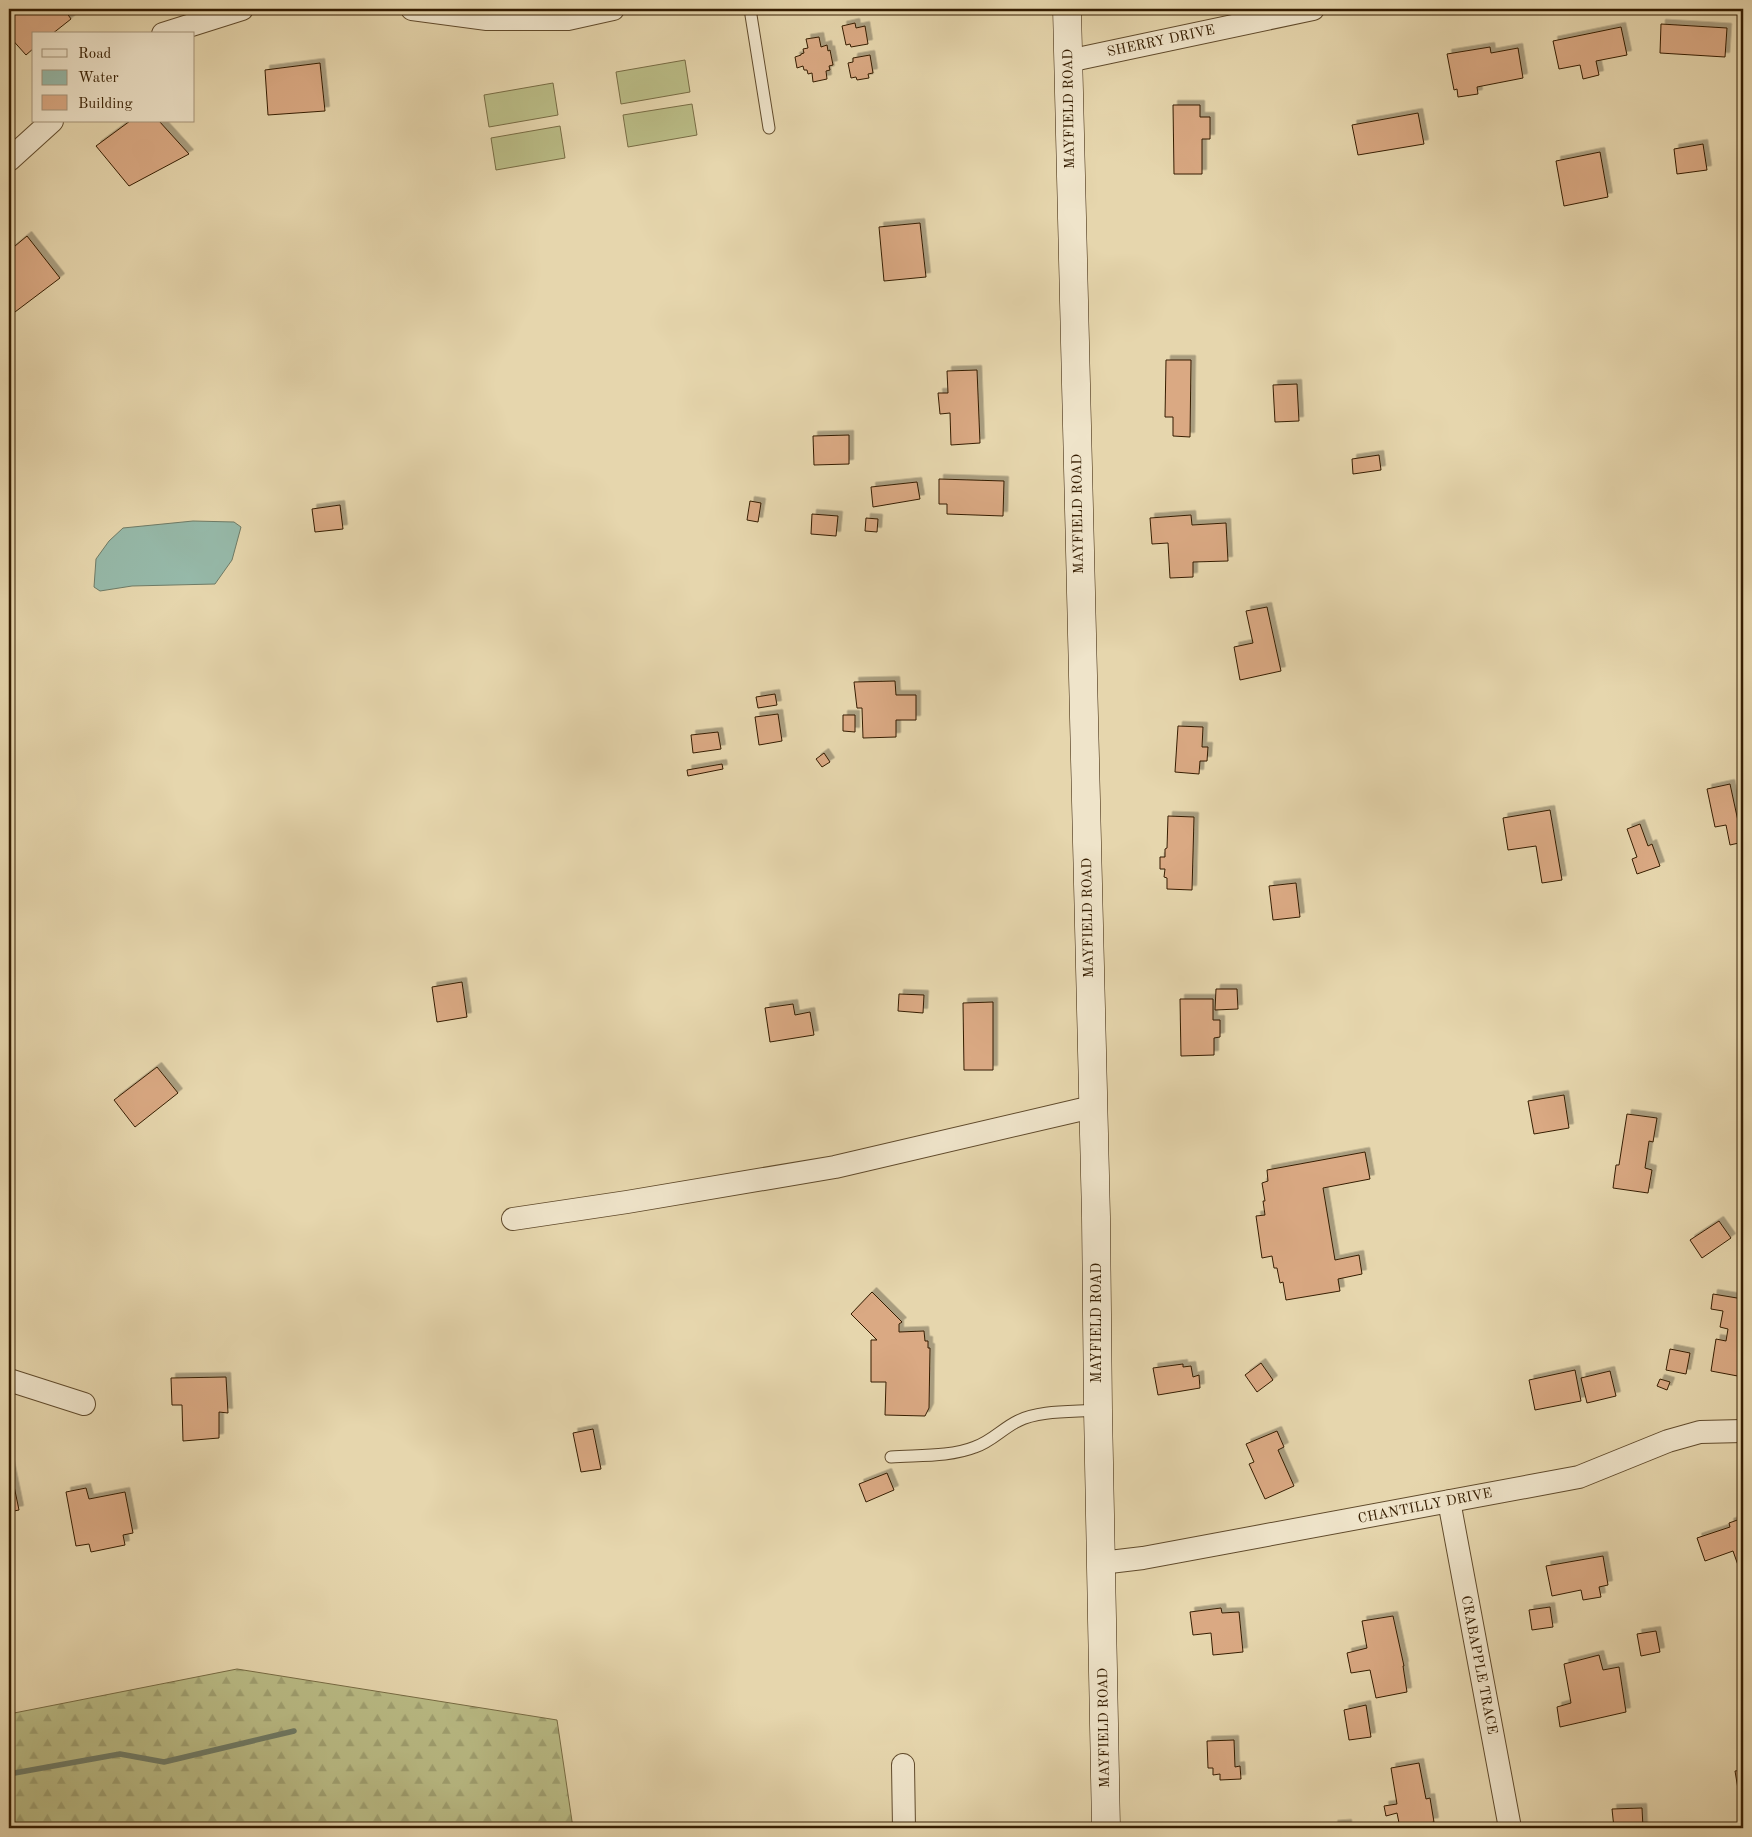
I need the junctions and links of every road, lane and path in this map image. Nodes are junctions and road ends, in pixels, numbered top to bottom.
1 (242, 9) edge
2 (412, 9) edge
3 (613, 9) edge
4 (750, 9) edge
5 (1067, 9) edge
6 (1313, 9) edge
7 (169, 32) edge
8 (1068, 61) junction
9 (51, 122) edge
10 (769, 128) dead end
11 (9, 160) edge
12 (1092, 1106) junction
13 (513, 1219) dead end
14 (9, 1380) edge
15 (84, 1404) dead end
16 (1098, 1410) junction
17 (1743, 1430) edge
18 (891, 1456) dead end
19 (1449, 1502) junction
20 (1101, 1563) junction
21 (903, 1765) dead end
22 (904, 1828) edge
23 (1106, 1828) edge
24 (1510, 1828) edge

1 - 7 street
2 - 3 street
4 - 10 lane
5 - 8 street, MAYFIELD ROAD
6 - 8 street, SHERRY DRIVE
8 - 12 street, MAYFIELD ROAD
9 - 11 street
12 - 13 street
12 - 16 street, MAYFIELD ROAD
14 - 15 street
16 - 18 lane
16 - 20 street, MAYFIELD ROAD
17 - 19 street, CHANTILLY DRIVE
19 - 20 street, CHANTILLY DRIVE
19 - 24 street, CRABAPPLE TRACE
20 - 23 street, MAYFIELD ROAD
21 - 22 street

